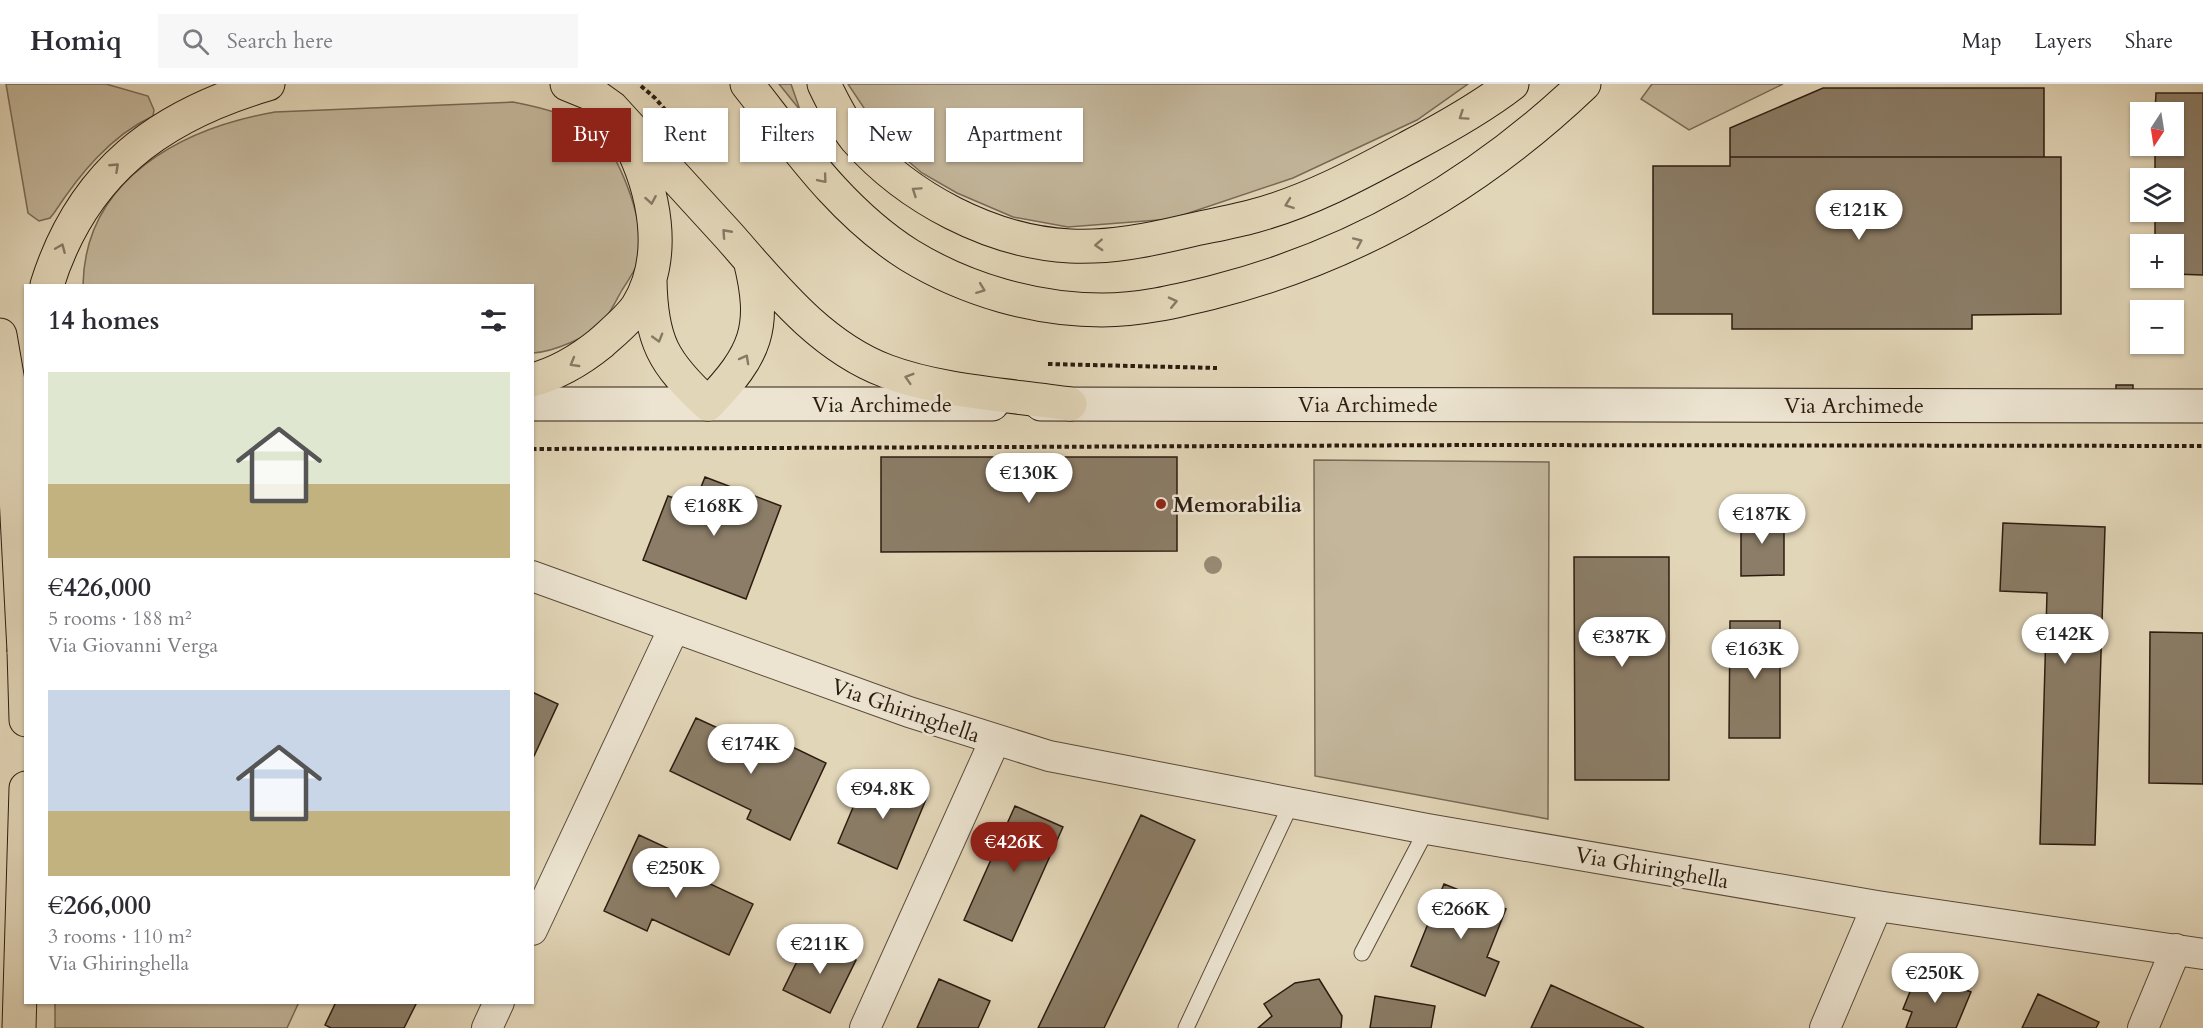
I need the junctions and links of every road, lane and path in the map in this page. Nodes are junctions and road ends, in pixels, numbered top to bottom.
1 (268, 84) edge
2 (567, 84) edge
3 (747, 84) edge
4 (824, 84) edge
5 (1512, 84) edge
6 (1584, 84) edge
7 (612, 108) edge
8 (631, 129) edge
9 (631, 149) edge
10 (749, 259) junction
11 (650, 280) junction
12 (47, 284) edge
13 (0, 335) edge
14 (24, 361) edge
15 (534, 379) edge
16 (534, 404) edge
17 (708, 404) junction
18 (1070, 404) junction
19 (2203, 406) edge
20 (12, 407) edge
21 (2203, 446) edge
22 (534, 449) edge
23 (534, 577) edge
24 (674, 628) junction
25 (24, 651) edge
26 (994, 740) junction
27 (1291, 804) junction
28 (1427, 829) junction
29 (24, 857) edge
30 (1877, 906) junction
31 (534, 926) edge
32 (2189, 951) edge
33 (1362, 953) dead end
34 (498, 1004) edge
35 (19, 1028) edge
36 (486, 1028) edge
37 (865, 1028) edge
38 (1186, 1028) edge
39 (1825, 1028) edge
40 (2143, 1028) edge

12 -> 1 main road
2 - 7 main road
3 -> 6 main road
5 -> 4 main road
10 -> 8 main road
9 -> 11 main road
17 -> 10 main road
18 -> 10 main road
11 -> 15 main road
11 -> 17 main road
13 - 20 main road
14 - 20 main road
16 - 17 street, Via Archimede
17 - 18 street, Via Archimede
18 - 19 street, Via Archimede
20 - 25 main road, bridge
21 - 22 path
23 - 24 street, Via Ghiringhella
24 - 26 street, Via Ghiringhella
24 - 31 street
26 - 27 street, Via Ghiringhella
26 - 37 street
27 - 28 street, Via Ghiringhella
27 - 38 lane
28 - 30 street, Via Ghiringhella
28 - 33 lane
29 - 35 main road
30 - 32 street, Via Ghiringhella
30 - 39 street
32 - 40 street
34 - 36 street

